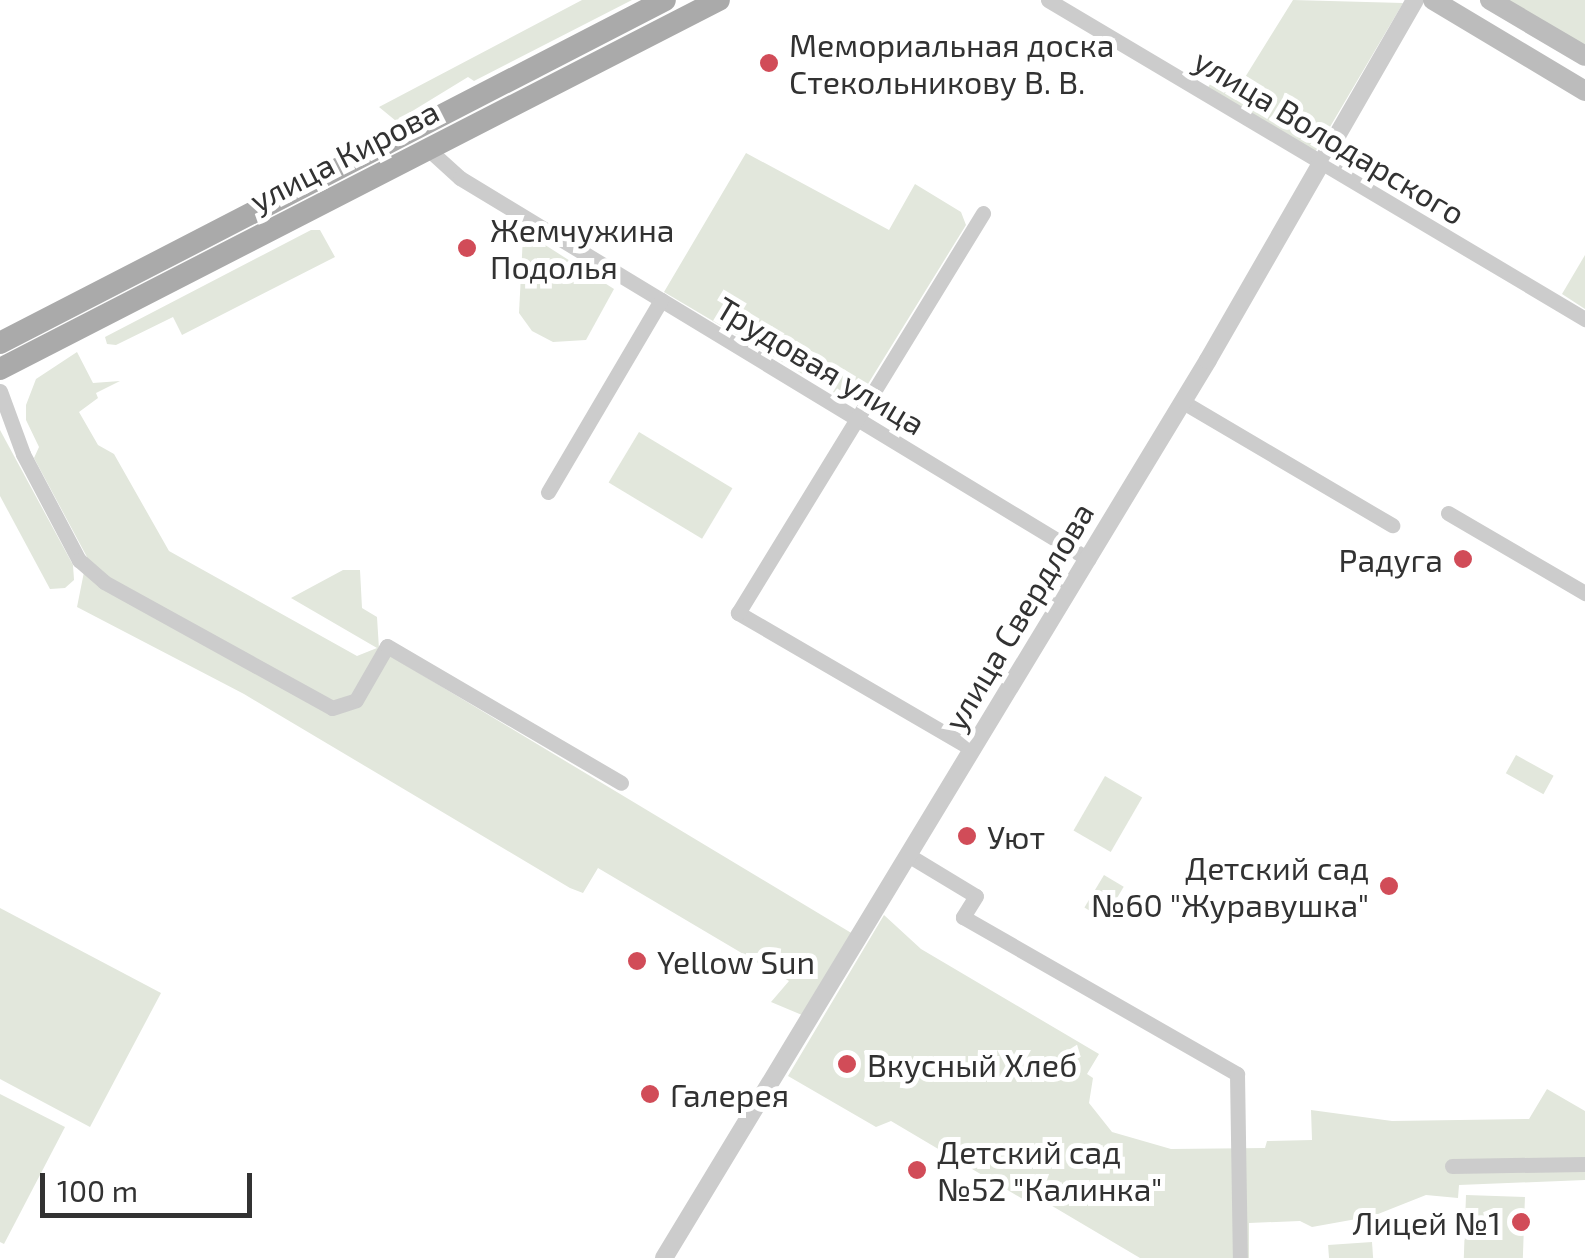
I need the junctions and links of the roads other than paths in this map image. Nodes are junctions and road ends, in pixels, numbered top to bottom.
1 (665, 0) edge
2 (719, 0) edge
3 (1048, 0) edge
4 (1415, 0) edge
5 (1433, 0) edge
6 (1490, 0) edge
7 (596, 36) junction
8 (1585, 56) edge
9 (606, 58) junction
10 (1585, 92) edge
11 (382, 144) junction
12 (428, 149) junction
13 (1322, 163) junction
14 (394, 166) junction
15 (984, 213) dead end
16 (661, 300) junction
17 (1585, 319) edge
18 (0, 343) edge
19 (0, 369) edge
20 (0, 390) edge
21 (1183, 402) junction
22 (856, 419) junction
23 (548, 492) dead end
24 (1448, 512) dead end
25 (1392, 526) dead end
26 (1088, 560) junction
27 (1585, 592) edge
28 (972, 749) junction
29 (621, 783) dead end
30 (908, 856) junction
31 (1585, 1164) edge
32 (1452, 1166) dead end
33 (664, 1258) edge
34 (1240, 1258) edge

1 - 7 main road, улица Кирова
2 - 9 main road, улица Кирова
3 - 13 street, улица Володарского
4 - 13 street, улица Свердлова
5 - 10 main road
6 - 8 main road
7 - 9 main road
7 - 11 main road, улица Кирова
9 - 12 main road, улица Кирова
11 - 14 main road
11 - 18 main road, улица Кирова
12 - 14 main road, улица Кирова
12 - 16 street, Трудовая улица
13 - 17 street, улица Володарского
13 - 21 street, улица Свердлова
14 - 19 main road, улица Кирова
15 - 22 street
16 - 22 street, Трудовая улица
16 - 23 street
20 - 29 street
21 - 25 street
21 - 26 street, улица Свердлова
22 - 26 street, Трудовая улица
22 - 28 street
24 - 27 street
26 - 28 street, улица Свердлова
28 - 30 street, улица Свердлова
30 - 33 street, улица Свердлова
30 - 34 street
31 - 32 street

